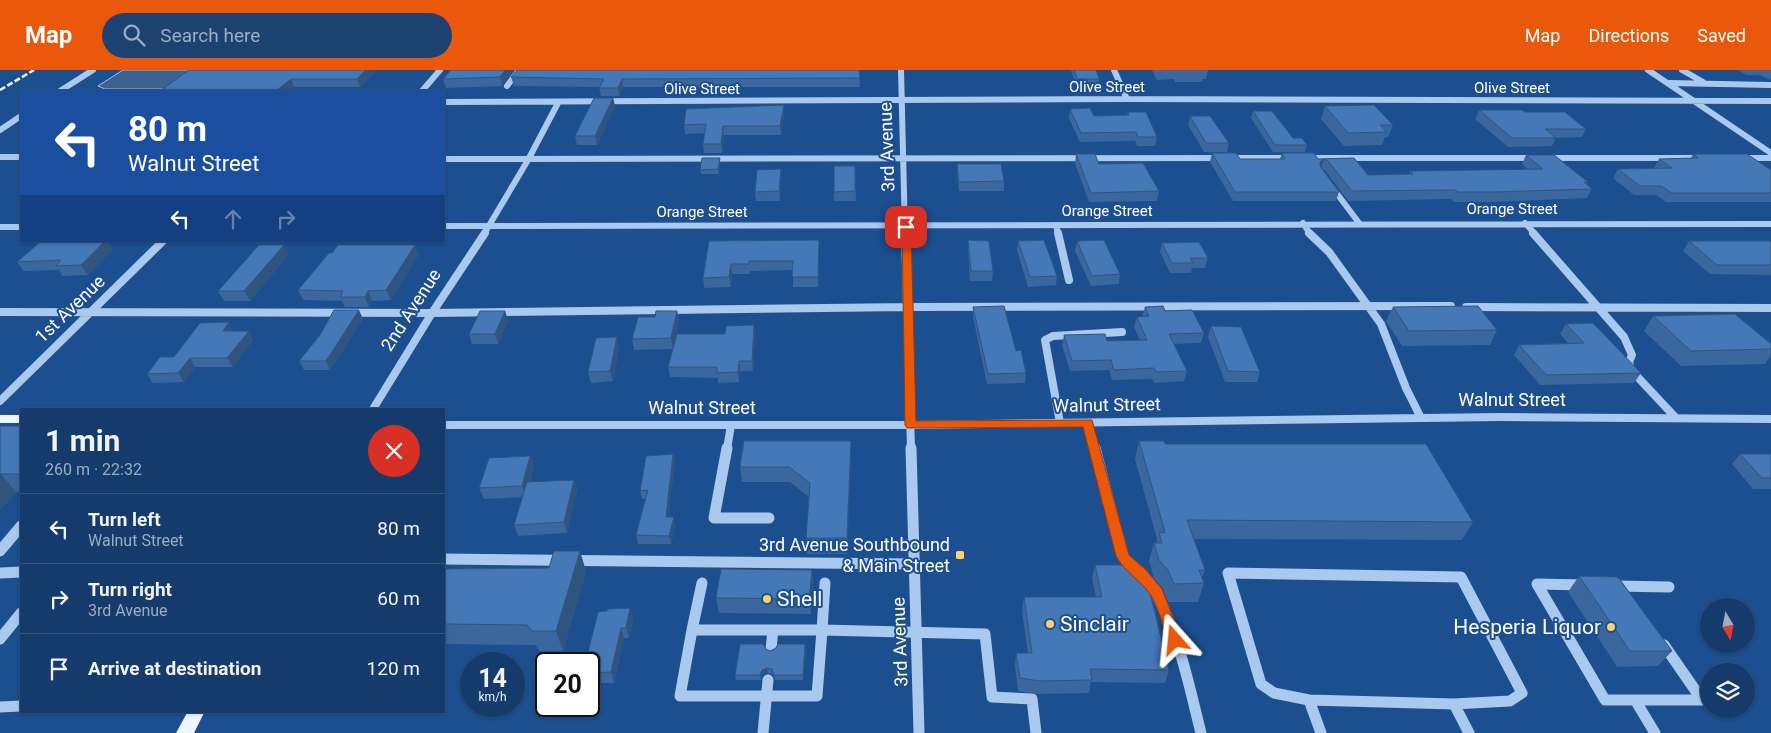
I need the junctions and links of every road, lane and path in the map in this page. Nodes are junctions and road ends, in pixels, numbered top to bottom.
1 (93, 70) edge
2 (440, 70) edge
3 (519, 70) edge
4 (901, 70) edge
5 (1114, 70) edge
6 (1648, 70) edge
7 (1682, 70) edge
8 (1668, 83) junction
9 (1705, 84) junction
10 (1771, 85) edge
11 (507, 86) dead end
12 (62, 90) edge
13 (423, 90) edge
14 (1127, 100) junction
15 (902, 101) junction
16 (1695, 101) junction
17 (1771, 101) edge
18 (445, 102) edge
19 (558, 103) junction
20 (20, 117) edge
21 (0, 130) edge
22 (1771, 153) edge
23 (904, 156) junction
24 (0, 157) edge
25 (20, 157) edge
26 (1714, 158) edge
27 (1733, 158) edge
28 (1771, 158) edge
29 (445, 159) edge
30 (528, 160) junction
31 (1326, 180) edge
32 (1303, 223) junction
33 (1359, 223) junction
34 (1525, 223) junction
35 (1771, 224) edge
36 (490, 225) junction
37 (1056, 225) junction
38 (445, 226) edge
39 (0, 227) edge
40 (906, 227) junction
41 (20, 228) edge
42 (161, 242) edge
43 (1068, 280) dead end
44 (1367, 306) junction
45 (908, 307) junction
46 (1598, 307) junction
47 (1771, 308) edge
48 (0, 312) edge
49 (90, 312) junction
50 (432, 313) junction
51 (1122, 332) dead end
52 (0, 401) edge
53 (374, 408) edge
54 (1422, 418) junction
55 (1676, 418) junction
56 (0, 419) edge
57 (20, 419) edge
58 (1771, 419) edge
59 (1060, 423) junction
60 (1088, 423) junction
61 (445, 425) edge
62 (730, 425) junction
63 (911, 425) junction
64 (769, 518) dead end
65 (20, 527) edge
66 (0, 551) edge
67 (445, 559) edge
68 (914, 564) junction
69 (20, 572) edge
70 (0, 573) edge
71 (825, 582) dead end
72 (702, 583) dead end
73 (1670, 587) dead end
74 (20, 614) edge
75 (692, 630) junction
76 (773, 630) junction
77 (822, 630) junction
78 (916, 631) junction
79 (1657, 635) edge
80 (0, 639) edge
81 (771, 649) edge
82 (768, 680) dead end
83 (766, 696) junction
84 (1309, 700) junction
85 (1635, 700) junction
86 (1454, 704) junction
87 (20, 706) edge
88 (0, 707) edge
89 (196, 713) edge
90 (185, 733) edge
91 (763, 733) edge
92 (919, 733) edge
93 (1036, 733) edge
94 (1201, 733) edge
95 (1321, 733) edge
96 (1469, 733) edge
97 (1655, 733) edge

1 - 12 street
2 - 13 street
3 - 11 street
4 - 15 street, 3rd Avenue
5 - 14 street
6 - 8 street
7 - 9 street
8 - 9 street
8 - 16 street
9 - 10 street
14 - 15 street, Olive Street
14 - 16 street, Olive Street
15 - 19 street, Olive Street
15 - 23 street, 3rd Avenue
16 - 17 street, Olive Street
16 - 22 street
18 - 19 street, Olive Street
19 - 30 street, 2nd Avenue
20 - 21 street
23 - 26 street
23 - 30 street
23 - 40 street, 3rd Avenue
24 - 25 street
27 - 28 street
29 - 30 street
30 - 36 street, 2nd Avenue
31 - 33 street
32 - 33 street, Orange Street
32 - 37 street, Orange Street
32 - 44 street
33 - 34 street, Orange Street
34 - 35 street, Orange Street
34 - 46 street
36 - 38 street, Orange Street
36 - 40 street, Orange Street
36 - 50 street, 2nd Avenue
37 - 40 street, Orange Street
37 - 43 street
39 - 41 street
40 - 45 street, 3rd Avenue
42 - 49 street, 1st Avenue
44 - 45 street
44 - 46 street
44 - 54 street
45 - 50 street
45 - 63 street, 3rd Avenue
46 - 47 street
46 - 55 street
48 - 49 street
49 - 50 street
49 - 52 street, 1st Avenue
50 - 53 street, 2nd Avenue
51 - 59 street
54 - 55 street, Walnut Street
54 - 60 street, Walnut Street
55 - 58 street, Walnut Street
56 - 57 main road
59 - 60 street, Walnut Street
59 - 63 street, Walnut Street
60 - 94 street
61 - 62 street, Walnut Street
62 - 63 street, Walnut Street
62 - 64 street
63 - 68 street, 3rd Avenue
65 - 66 street
67 - 68 street
68 - 78 street, 3rd Avenue
69 - 70 street
71 - 77 street
72 - 75 street
73 - 85 street
74 - 80 street
75 - 76 street
75 - 83 street
76 - 77 street
76 - 81 street
77 - 78 street
77 - 83 street
78 - 92 street, 3rd Avenue
78 - 93 street
79 - 85 street
82 - 83 street
83 - 91 street
84 - 86 street
84 - 86 street
84 - 95 street
85 - 97 street
86 - 96 street
87 - 88 street
89 - 90 main road

